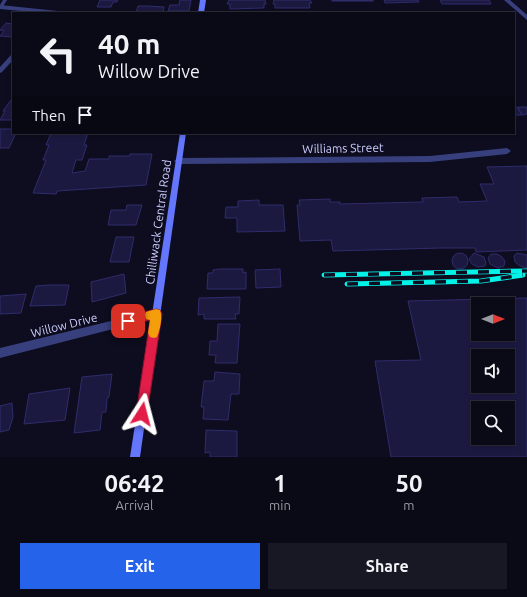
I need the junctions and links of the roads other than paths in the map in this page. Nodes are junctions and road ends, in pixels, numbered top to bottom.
1 (5, 0) edge
2 (203, 0) edge
3 (507, 0) edge
4 (0, 7) edge
5 (46, 12) edge
6 (201, 12) edge
7 (515, 15) edge
8 (526, 16) edge
9 (12, 57) edge
10 (0, 72) edge
11 (183, 134) edge
12 (507, 151) dead end
13 (178, 161) junction
14 (156, 314) junction
15 (0, 353) edge
16 (135, 457) edge

1 - 4 lane
2 - 6 street
3 - 8 street
4 - 5 street
7 - 8 street
9 - 10 street
11 - 13 street, Chilliwack Central Road
12 - 13 street, Williams Street
13 - 14 street, Chilliwack Central Road
14 - 15 street, Willow Drive
14 - 16 street, Chilliwack Central Road

